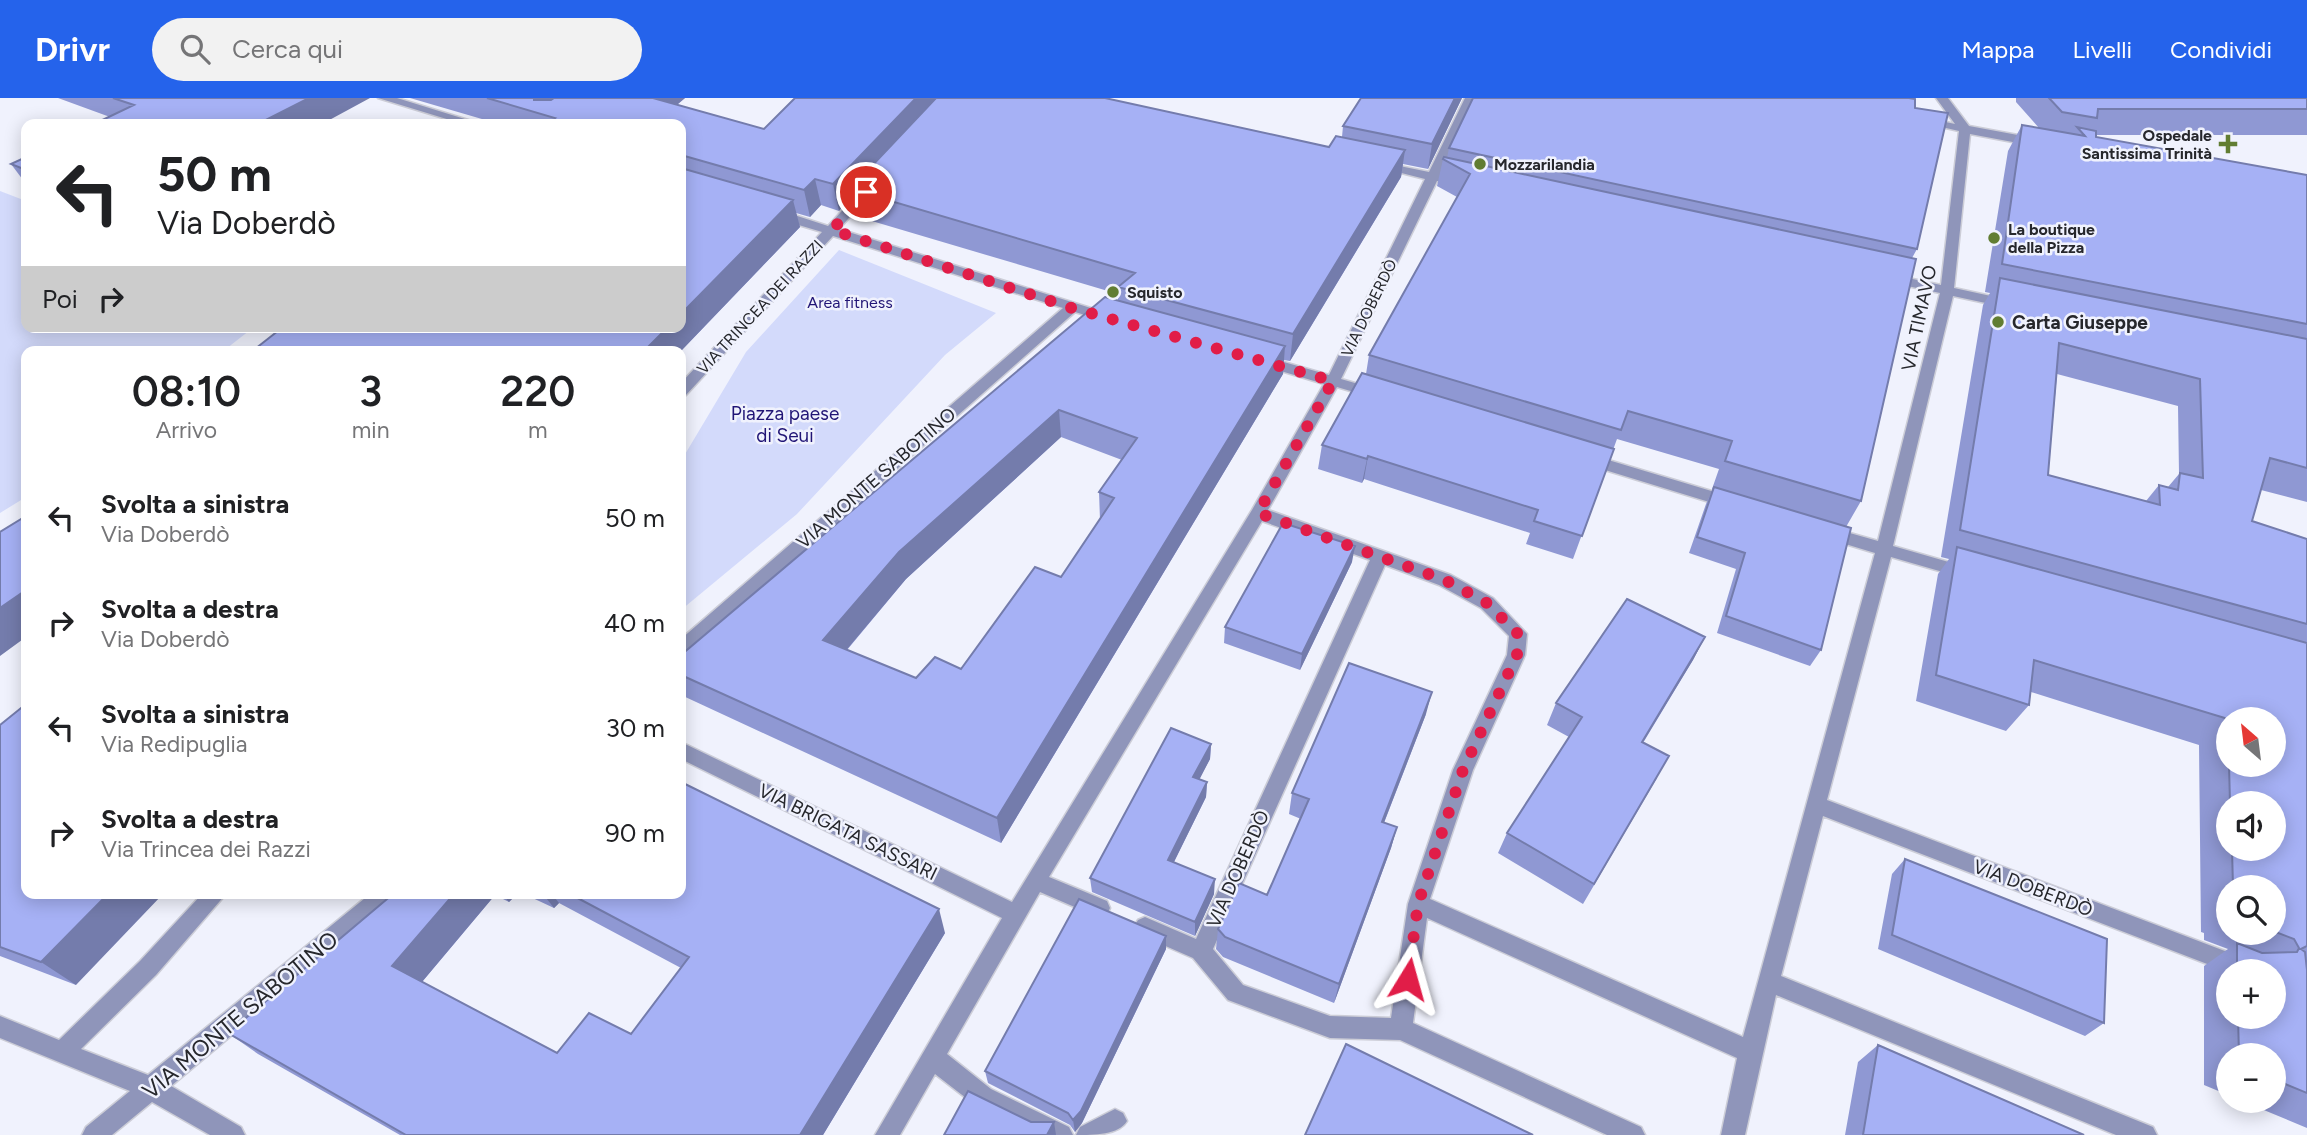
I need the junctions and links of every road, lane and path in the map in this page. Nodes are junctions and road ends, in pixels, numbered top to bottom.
1 (384, 98) edge
2 (1471, 98) edge
3 (1942, 98) edge
4 (458, 119) edge
5 (1913, 120) edge
6 (1965, 129) junction
7 (2046, 144) edge
8 (1366, 163) edge
9 (1433, 177) junction
10 (877, 180) edge
11 (1480, 187) edge
12 (758, 208) edge
13 (832, 230) junction
14 (1873, 275) edge
15 (1947, 291) junction
16 (1072, 308) junction
17 (2029, 308) edge
18 (1123, 322) edge
19 (1254, 359) edge
20 (1333, 381) junction
21 (686, 387) edge
22 (1384, 397) edge
23 (1568, 453) edge
24 (1752, 509) edge
25 (1258, 513) junction
26 (1805, 525) edge
27 (1884, 550) junction
28 (1380, 557) junction
29 (1977, 576) edge
30 (686, 645) edge
31 (686, 752) edge
32 (1815, 804) junction
33 (1036, 881) junction
34 (211, 899) edge
35 (380, 899) edge
36 (1418, 904) junction
37 (1016, 914) junction
38 (1201, 951) junction
39 (2220, 959) edge
40 (1770, 982) junction
41 (0, 1027) edge
42 (1401, 1028) junction
43 (62, 1052) junction
44 (1749, 1052) junction
45 (932, 1057) junction
46 (150, 1088) junction
47 (1115, 1121) dead end
48 (94, 1135) edge
49 (233, 1135) edge
50 (887, 1135) edge
51 (1061, 1135) edge
52 (1088, 1135) edge
53 (1633, 1135) edge
54 (1733, 1135) edge
55 (2145, 1135) edge

1 - 4 street
2 - 9 street, VIA DOBERDÒ
3 - 6 street
5 - 6 street
6 - 7 street
6 - 15 street, VIA TIMAVO
8 - 9 street
9 - 11 street
9 - 20 street, VIA DOBERDÒ
10 - 13 street, VIA TRINCEA DEI RAZZI
12 - 13 street
13 - 16 street
13 - 21 street, VIA TRINCEA DEI RAZZI
14 - 15 street
15 - 17 street
15 - 27 street, VIA TIMAVO
16 - 18 street
16 - 30 street, VIA MONTE SABOTINO
19 - 20 street
20 - 22 street
20 - 25 street, VIA DOBERDÒ
23 - 24 street
25 - 28 street
25 - 33 street, VIA DOBERDÒ
26 - 27 street
27 - 29 street
27 - 32 street
28 - 36 street
28 - 38 street, VIA DOBERDÒ
31 - 37 street, VIA BRIGATA SASSARI
32 - 39 street, VIA DOBERDÒ
32 - 40 street
33 - 37 street, VIA DOBERDÒ
33 - 38 street, VIA DOBERDÒ
34 - 43 street
35 - 46 street, VIA MONTE SABOTINO
36 - 42 street
36 - 44 street
37 - 45 street, VIA DOBERDÒ
38 - 42 street, VIA DOBERDÒ
40 - 44 street
40 - 55 street
41 - 43 street
42 - 53 street, VIA DOBERDÒ
43 - 46 street
44 - 54 street
45 - 50 street, VIA DOBERDÒ
45 - 51 street
46 - 48 street, VIA MONTE SABOTINO
46 - 49 street
47 - 52 street

